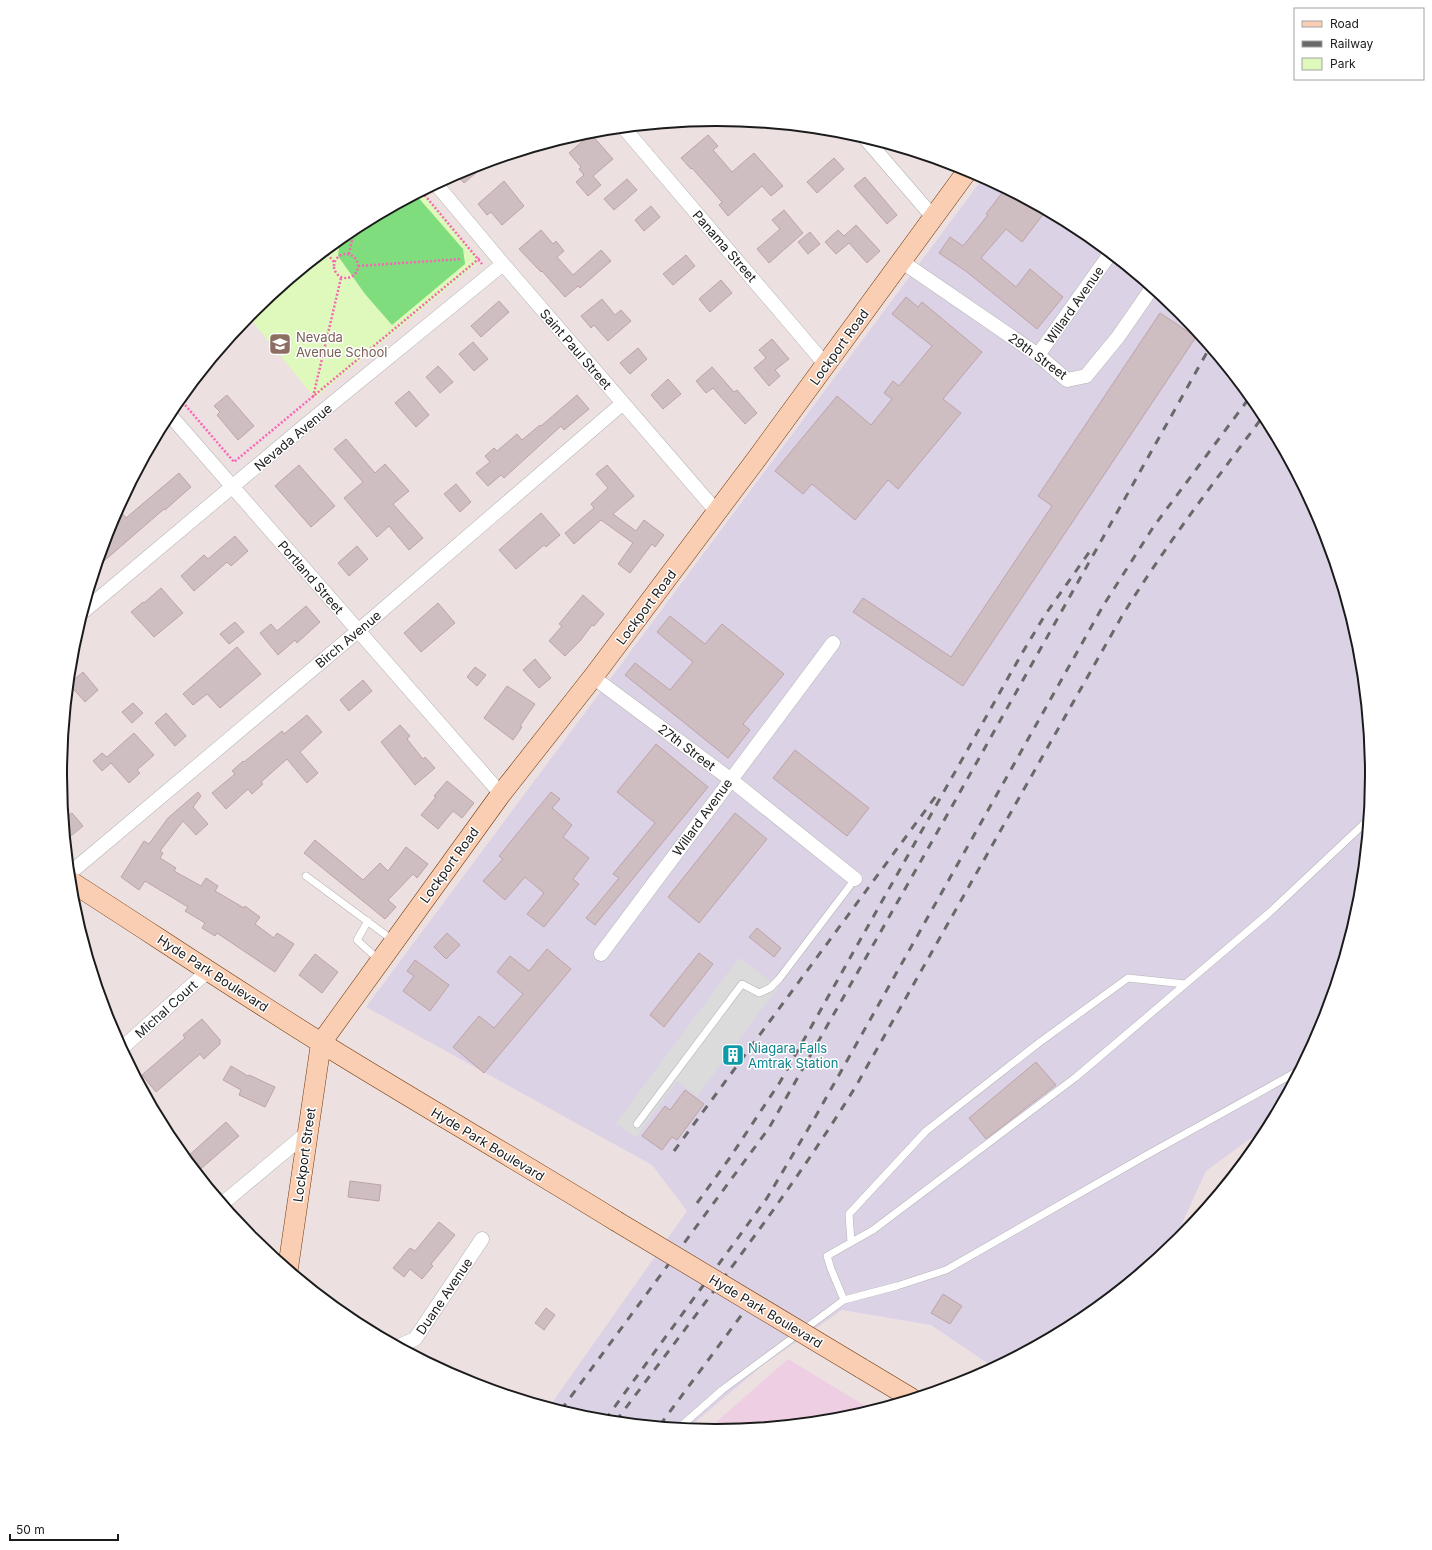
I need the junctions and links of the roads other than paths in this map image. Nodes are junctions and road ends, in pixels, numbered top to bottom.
1 (628, 132) edge
2 (871, 145) edge
3 (964, 175) edge
4 (439, 188) edge
5 (933, 217) junction
6 (1108, 257) edge
7 (901, 262) junction
8 (502, 264) junction
9 (1149, 292) edge
10 (1038, 355) junction
11 (825, 364) junction
12 (623, 403) junction
13 (173, 419) edge
14 (232, 487) junction
15 (717, 512) junction
16 (89, 607) edge
17 (358, 631) junction
18 (833, 643) dead end
19 (593, 676) junction
20 (730, 779) junction
21 (501, 794) junction
22 (1363, 825) edge
23 (74, 869) edge
24 (306, 876) dead end
25 (855, 879) joint
26 (76, 884) edge
27 (368, 922) junction
28 (394, 941) junction
29 (601, 954) dead end
30 (380, 961) junction
31 (209, 970) junction
32 (1186, 984) junction
33 (321, 1043) junction
34 (126, 1044) edge
35 (1291, 1075) edge
36 (637, 1124) dead end
37 (306, 1133) junction
38 (226, 1201) edge
39 (482, 1239) dead end
40 (851, 1242) junction
41 (289, 1263) edge
42 (844, 1300) junction
43 (404, 1344) edge
44 (907, 1395) edge
45 (685, 1423) edge

1 - 11 street, Panama Street
2 - 5 street
3 - 5 street, Lockport Road
4 - 8 street, Saint Paul Street
5 - 7 street, Lockport Road
6 - 10 street, Willard Avenue
7 - 10 street, 29th Street
7 - 11 street, Lockport Road
8 - 12 street, Saint Paul Street
8 - 14 street, Nevada Avenue
9 - 10 street, 29th Street
11 - 15 street, Lockport Road
12 - 15 street, Saint Paul Street
12 - 17 street, Birch Avenue
13 - 14 street, Portland Street
14 - 16 street, Nevada Avenue
14 - 17 street, Portland Street
15 - 19 street, Lockport Road
17 - 21 street, Portland Street
17 - 23 street, Birch Avenue
18 - 20 street, Willard Avenue
19 - 20 street, 27th Street
19 - 21 street, Lockport Road
20 - 25 street, 27th Street
20 - 29 street, Willard Avenue
21 - 28 street, Lockport Road
22 - 32 lane
24 - 27 lane
25 - 36 lane
26 - 31 street, Hyde Park Boulevard
27 - 28 lane
27 - 30 lane
28 - 30 street, Lockport Road
30 - 33 street, Lockport Road
31 - 33 street, Hyde Park Boulevard
31 - 34 street, Michal Court
32 - 40 lane
32 - 40 lane
33 - 37 street, Lockport Street
33 - 44 street, Hyde Park Boulevard, bridge
35 - 42 lane
37 - 38 street
37 - 41 street, Lockport Street
39 - 43 street, Duane Avenue
40 - 42 lane
42 - 45 lane

